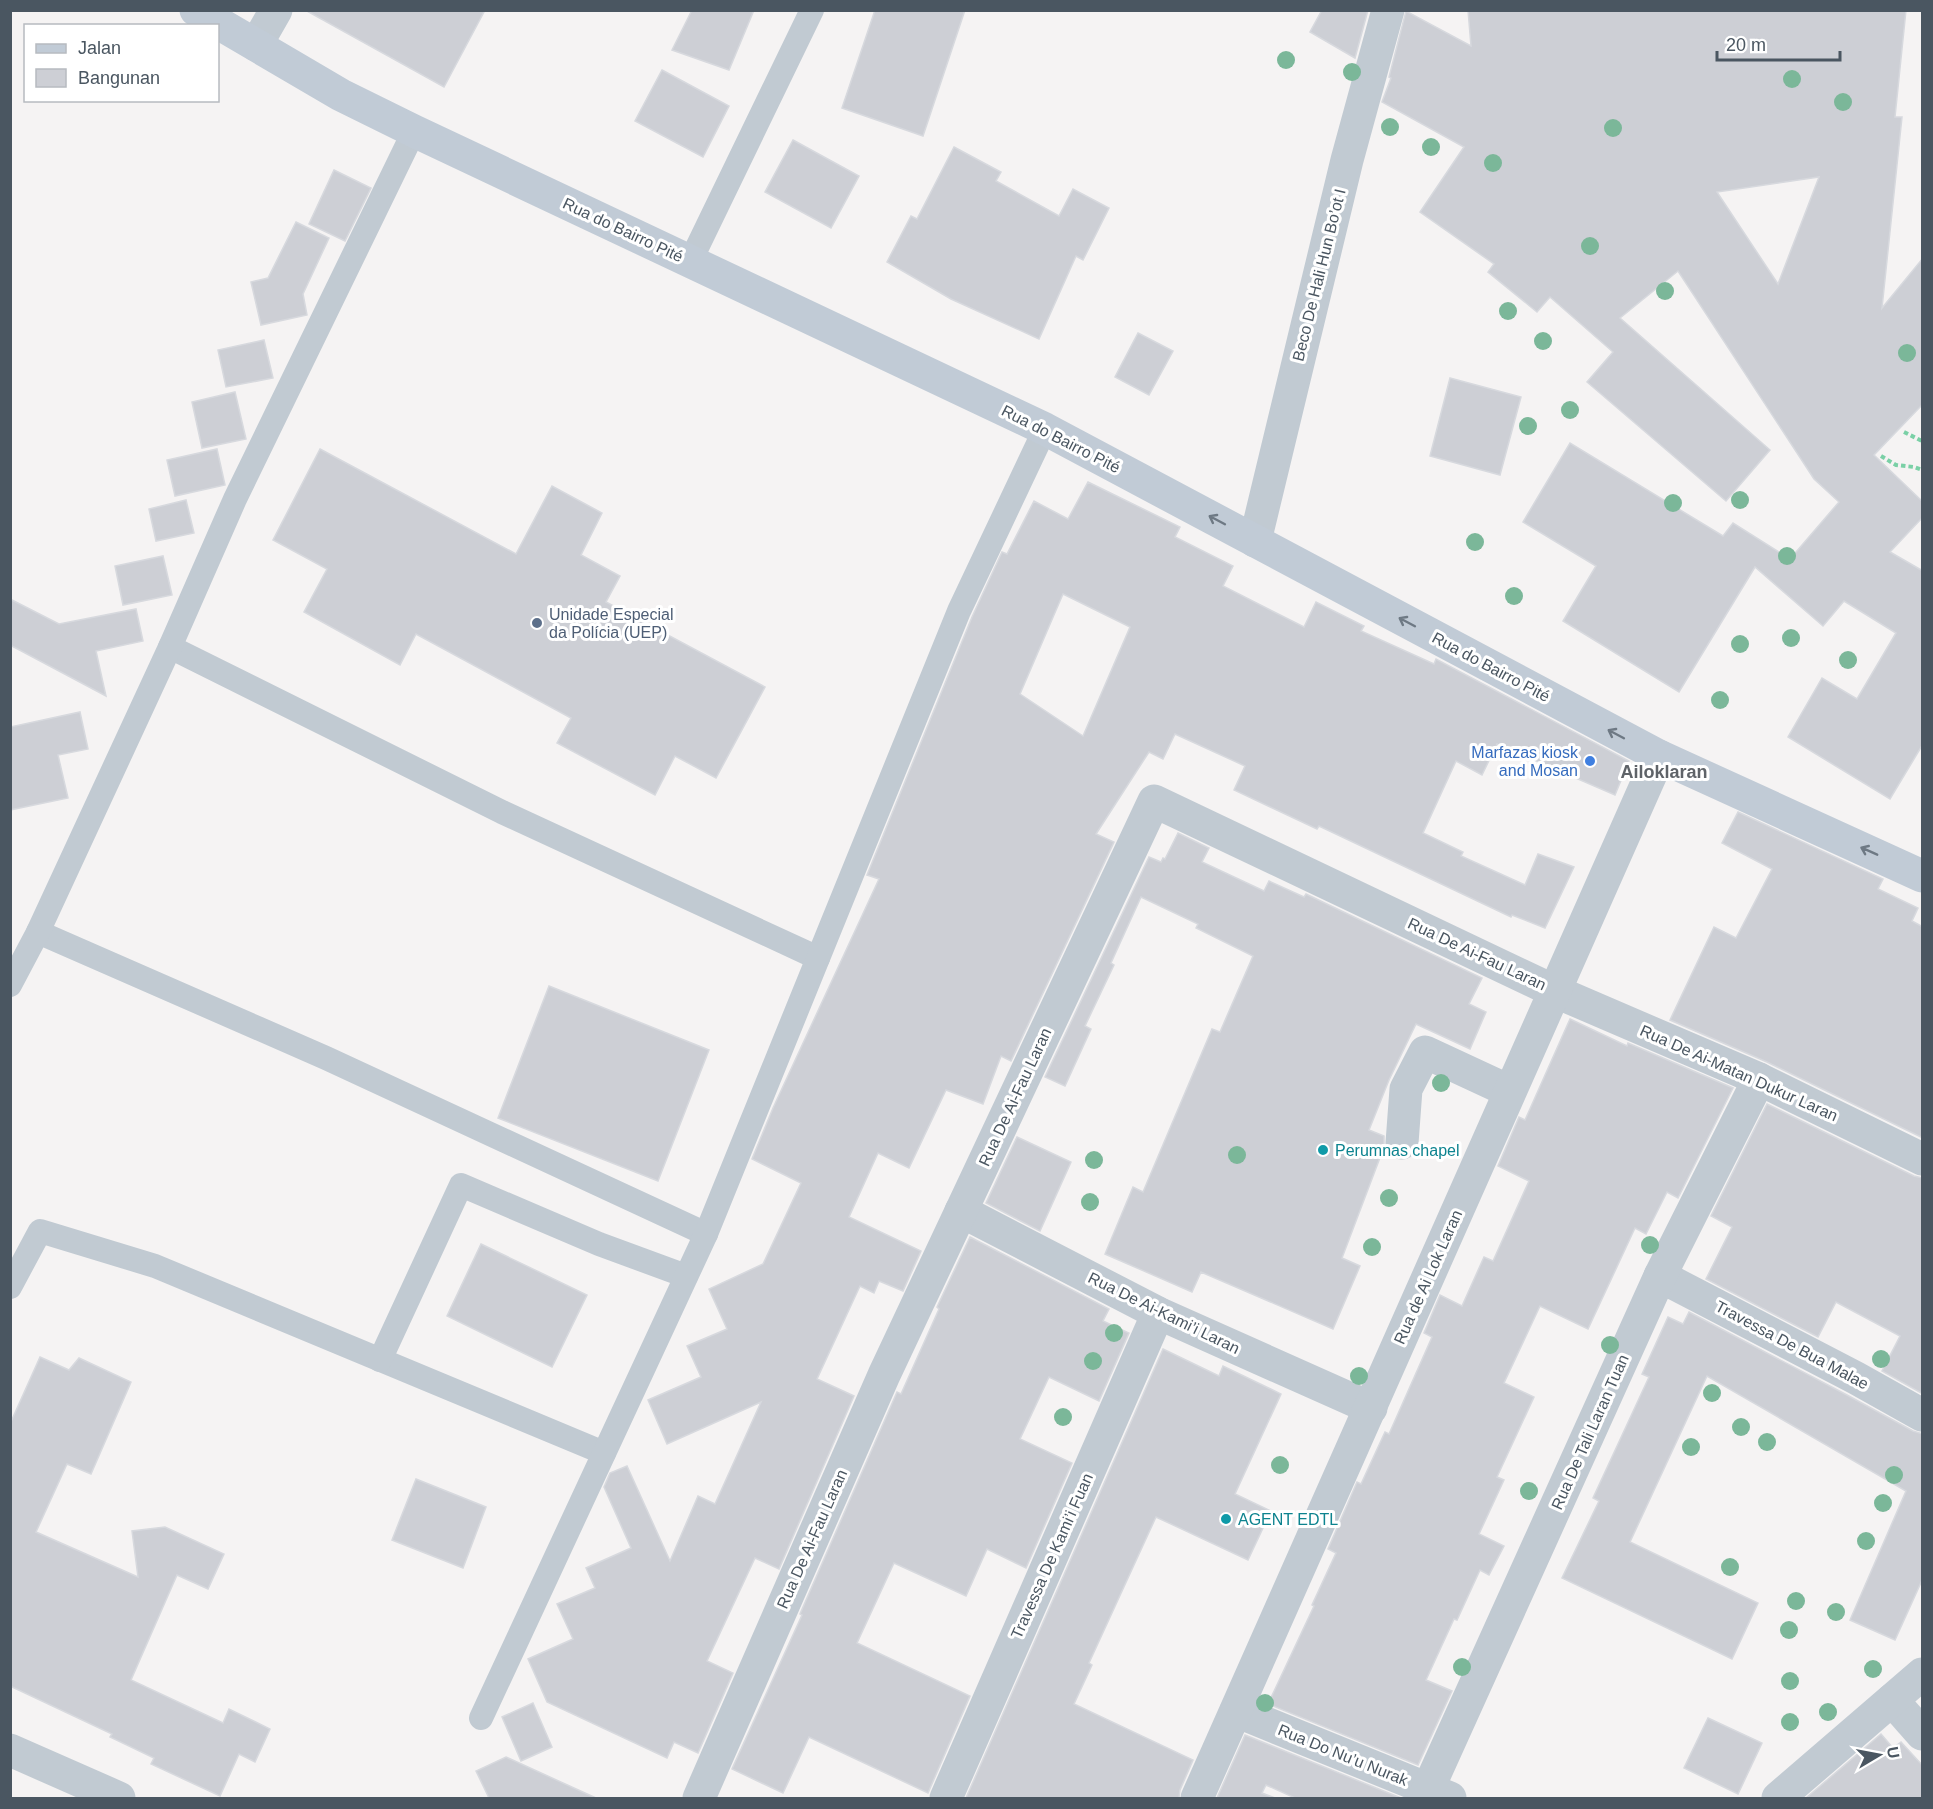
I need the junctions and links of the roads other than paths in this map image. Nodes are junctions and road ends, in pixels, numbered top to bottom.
1 (196, 10) edge
2 (276, 10) edge
3 (812, 10) edge
4 (1388, 10) edge
5 (256, 45) junction
6 (414, 131) junction
7 (690, 262) junction
8 (1044, 429) junction
9 (1255, 541) junction
10 (170, 647) junction
11 (1659, 756) junction
12 (1923, 876) edge
13 (38, 933) junction
14 (818, 958) junction
15 (10, 985) edge
16 (1554, 990) junction
17 (1759, 1079) junction
18 (1509, 1091) junction
19 (1402, 1143) dead end
20 (1923, 1159) edge
21 (961, 1211) junction
22 (706, 1234) junction
23 (686, 1276) junction
24 (1660, 1276) junction
25 (10, 1287) edge
26 (1158, 1313) junction
27 (380, 1360) junction
28 (1371, 1407) junction
29 (1923, 1415) edge
30 (604, 1453) junction
31 (1923, 1674) edge
32 (1892, 1700) junction
33 (1236, 1711) junction
34 (481, 1718) dead end
35 (1923, 1734) edge
36 (14, 1759) edge
37 (1434, 1796) edge
38 (119, 1798) edge
39 (699, 1798) edge
40 (946, 1798) edge
41 (1197, 1798) edge
42 (1778, 1798) edge

1 - 5 main road, Rua do Bairro Pité
2 - 5 street
3 - 7 lane
4 - 9 street, Beco De Hali Hun Bo’ot I
5 - 6 main road, Rua do Bairro Pité
6 - 7 main road, Rua do Bairro Pité
6 - 10 lane
7 - 8 main road, Rua do Bairro Pité
9 -> 8 main road, Rua do Bairro Pité
8 - 14 lane
11 -> 9 main road, Rua do Bairro Pité
10 - 13 lane
10 - 14 lane
12 -> 11 main road, Rua do Bairro Pité
11 - 16 street, Rua de Ai Lok Laran
13 - 15 lane
13 - 22 lane
14 - 22 lane
16 - 17 street, Rua De Ai-Matan Dukur Laran
16 - 18 street, Rua de Ai Lok Laran
16 - 21 street, Rua De Ai-Fau Laran
17 - 20 street, Rua De Ai-Matan Dukur Laran
17 - 24 street, Rua De Tali Laran Tuan
18 - 19 street
18 - 28 street, Rua de Ai Lok Laran
21 - 26 street, Rua De Ai-Kami’i Laran
21 - 39 street, Rua De Ai-Fau Laran
22 - 23 lane
23 - 27 lane
23 - 30 lane
24 - 29 street, Travessa De Bua Malae
24 - 37 street, Rua De Tali Laran Tuan
25 - 27 lane
26 - 28 street, Rua De Ai-Kami’i Laran
26 - 40 street, Travessa De Kami’i Fuan
27 - 30 lane
28 - 33 street, Rua de Ai Lok Laran
30 - 34 lane
31 - 32 street
32 - 35 street
32 - 42 street
33 - 37 street, Rua Do Nu’u Nurak
33 - 41 street, Rua de Ai Lok Laran
36 - 38 street

